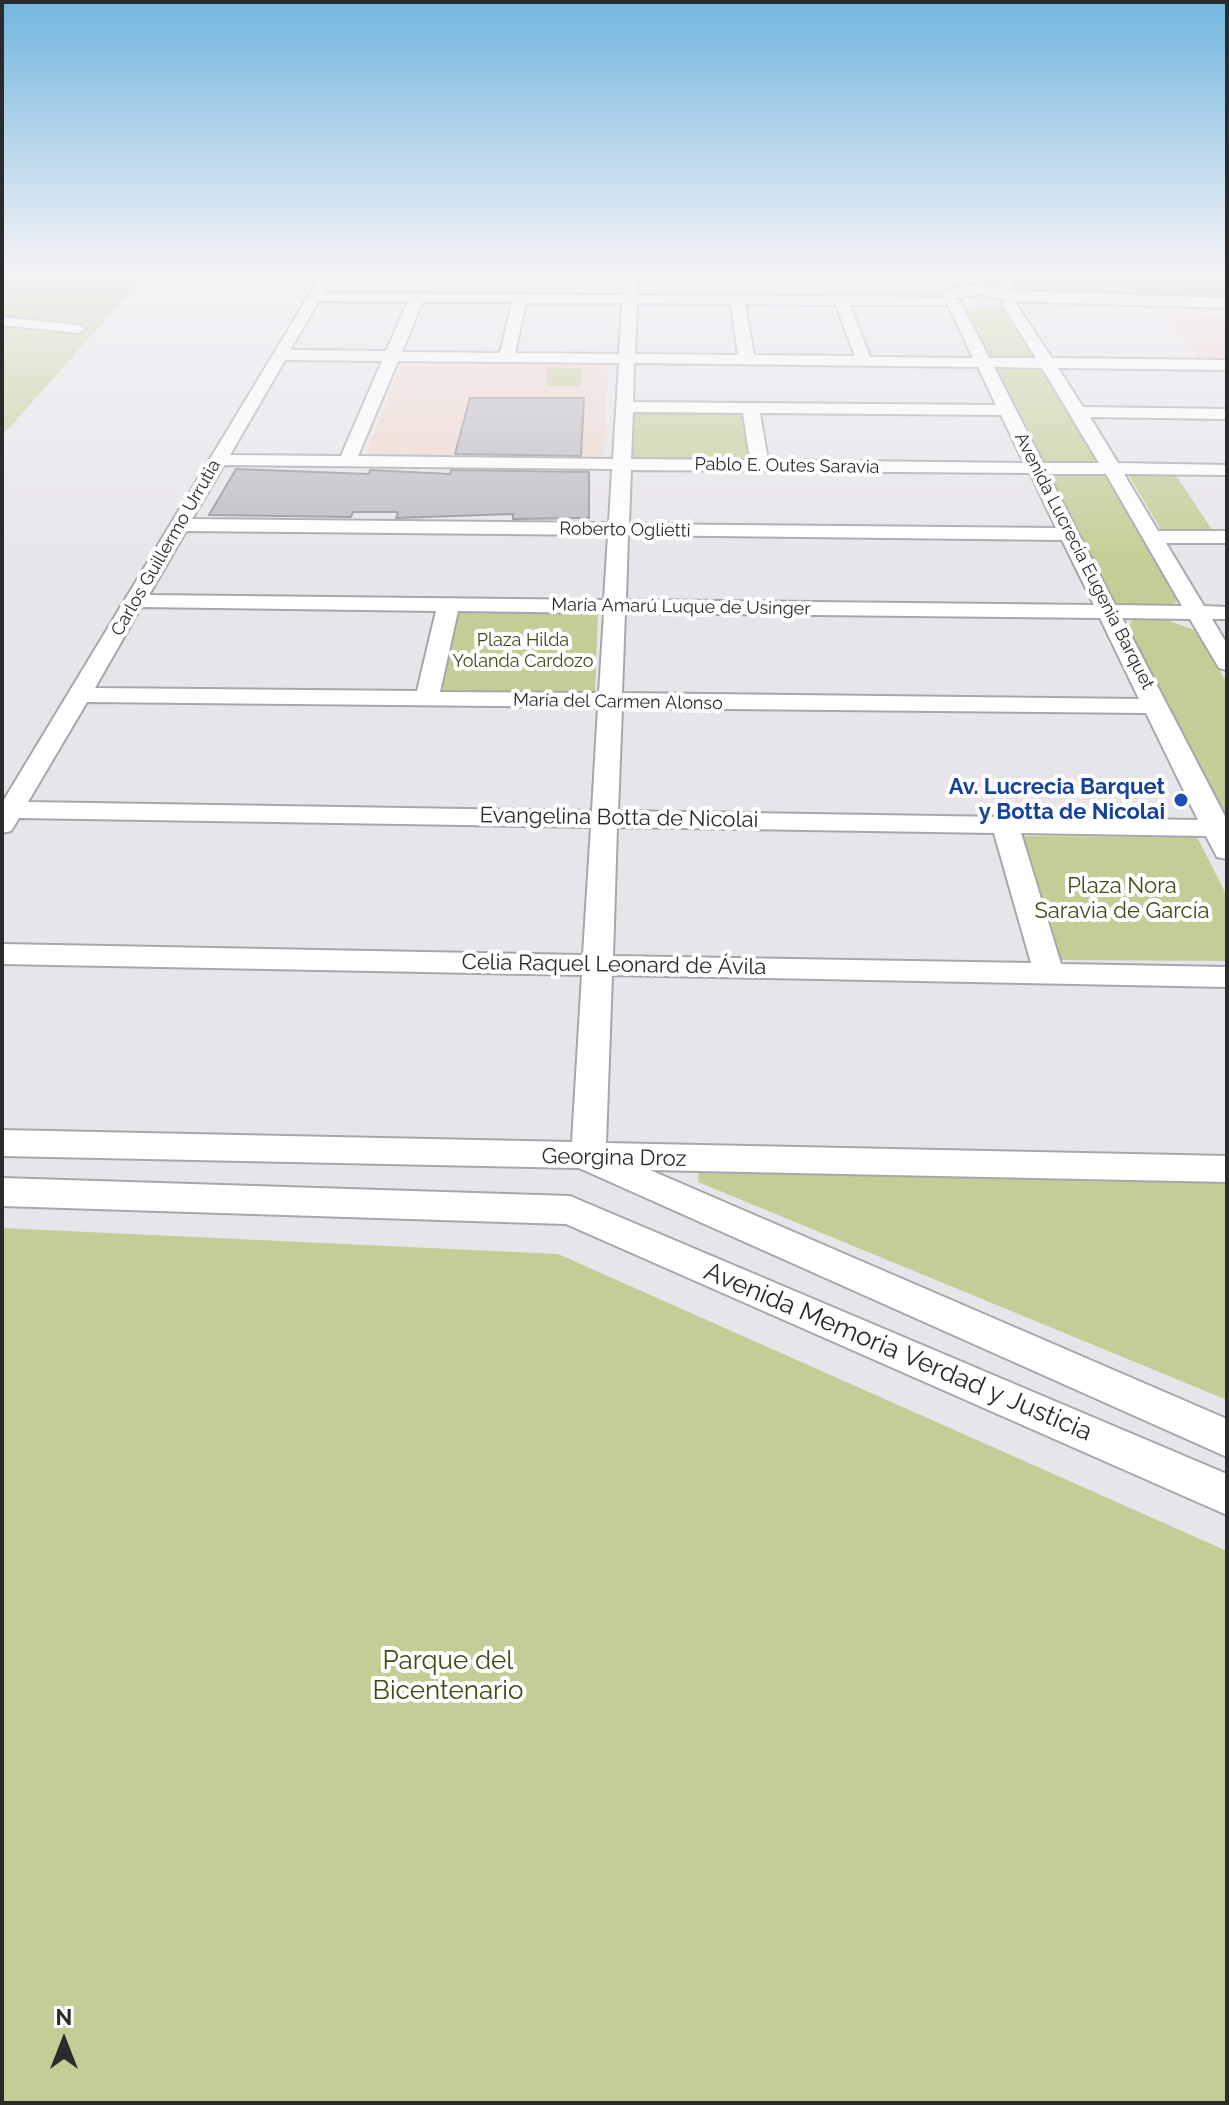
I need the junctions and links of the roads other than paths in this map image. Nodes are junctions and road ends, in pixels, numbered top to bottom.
1 (270, 370) edge
2 (387, 370) edge
3 (626, 370) edge
4 (987, 370) edge
5 (1052, 370) edge
6 (624, 407) junction
7 (751, 408) junction
8 (1008, 410) junction
9 (1078, 412) junction
10 (1227, 414) edge
11 (218, 460) junction
12 (347, 462) junction
13 (621, 464) junction
14 (760, 465) junction
15 (1036, 468) junction
16 (1111, 469) junction
17 (1227, 470) edge
18 (180, 525) junction
19 (618, 530) junction
20 (1070, 534) junction
21 (1152, 537) junction
22 (1227, 537) edge
23 (135, 601) junction
24 (448, 606) junction
25 (614, 606) junction
26 (1110, 612) junction
27 (1197, 612) junction
28 (1227, 613) edge
29 (1227, 663) edge
30 (80, 695) junction
31 (427, 699) junction
32 (609, 702) junction
33 (1156, 706) junction
34 (6, 817) edge
35 (606, 818) junction
36 (1005, 825) junction
37 (1223, 836) edge
38 (2, 954) edge
39 (597, 965) junction
40 (1048, 972) junction
41 (1227, 977) edge
42 (2, 1143) edge
43 (588, 1158) junction
44 (1227, 1169) edge
45 (2, 1192) edge
46 (1227, 1438) edge
47 (1227, 1495) edge

1 - 11 street, Carlos Guillermo Urrutia
2 - 12 street
3 - 6 street
4 - 8 street, Avenida Lucrecia Eugenia Barquet
5 - 9 street
6 - 7 street
6 - 13 street
7 - 8 street
7 - 14 street
8 - 15 street, Avenida Lucrecia Eugenia Barquet
9 - 10 street
9 - 16 street
11 - 12 street, Pablo E. Outes Saravia
11 - 18 street, Carlos Guillermo Urrutia
12 - 13 street, Pablo E. Outes Saravia
13 - 14 street, Pablo E. Outes Saravia
13 - 19 street
14 - 15 street, Pablo E. Outes Saravia
15 - 16 street, Pablo E. Outes Saravia
15 - 20 street, Avenida Lucrecia Eugenia Barquet
16 - 17 street, Pablo E. Outes Saravia
16 - 21 street
18 - 19 street, Roberto Oglietti
18 - 23 street, Carlos Guillermo Urrutia
19 - 20 street, Roberto Oglietti
19 - 25 street
20 - 26 street, Avenida Lucrecia Eugenia Barquet
21 - 22 street
21 - 27 street
23 - 24 street, María Amarú Luque de Usinger
23 - 30 street, Carlos Guillermo Urrutia
24 - 25 street, María Amarú Luque de Usinger
24 - 31 street
25 - 26 street, María Amarú Luque de Usinger
25 - 32 street
26 - 27 street, María Amarú Luque de Usinger
26 - 33 street, Avenida Lucrecia Eugenia Barquet
27 - 28 street, María Amarú Luque de Usinger
27 - 29 street
30 - 31 street, María del Carmen Alonso
30 - 34 street, Carlos Guillermo Urrutia
31 - 32 street, María del Carmen Alonso
32 - 33 street, María del Carmen Alonso
32 - 35 street
33 - 37 street, Avenida Lucrecia Eugenia Barquet
34 - 35 street, Evangelina Botta de Nicolai
35 - 36 street, Evangelina Botta de Nicolai
35 - 39 street
36 - 37 street, Evangelina Botta de Nicolai
36 - 40 street
38 - 39 street, Celia Raquel Leonard de Ávila
39 - 40 street, Celia Raquel Leonard de Ávila
39 - 43 street
40 - 41 street, Celia Raquel Leonard de Ávila
42 - 43 street, Georgina Droz
43 - 44 street, Georgina Droz
43 - 46 street
45 - 47 street, Avenida Memoria Verdad y Justicia

